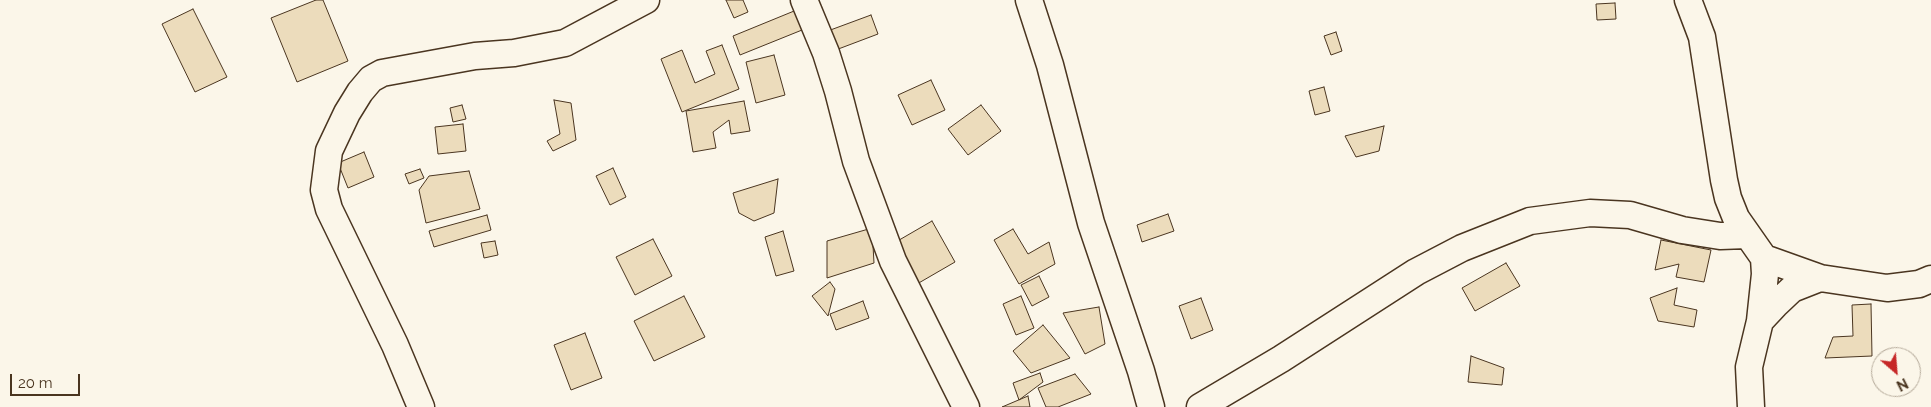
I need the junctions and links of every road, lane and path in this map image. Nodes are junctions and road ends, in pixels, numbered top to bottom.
1 (804, 0) edge
2 (1029, 0) edge
3 (1688, 0) edge
4 (637, 2) edge
5 (1747, 236) junction
6 (1764, 258) junction
7 (1820, 278) junction
8 (1931, 279) edge
9 (1760, 322) junction
10 (421, 407) edge
11 (966, 407) edge
12 (1151, 407) edge
13 (1200, 407) edge
14 (1751, 407) edge

1 - 11 street
2 - 12 street
3 - 5 street
4 - 10 street
5 - 6 street
5 - 13 street
6 - 7 street
6 - 9 street
7 - 8 street
7 - 9 street
9 - 14 street

